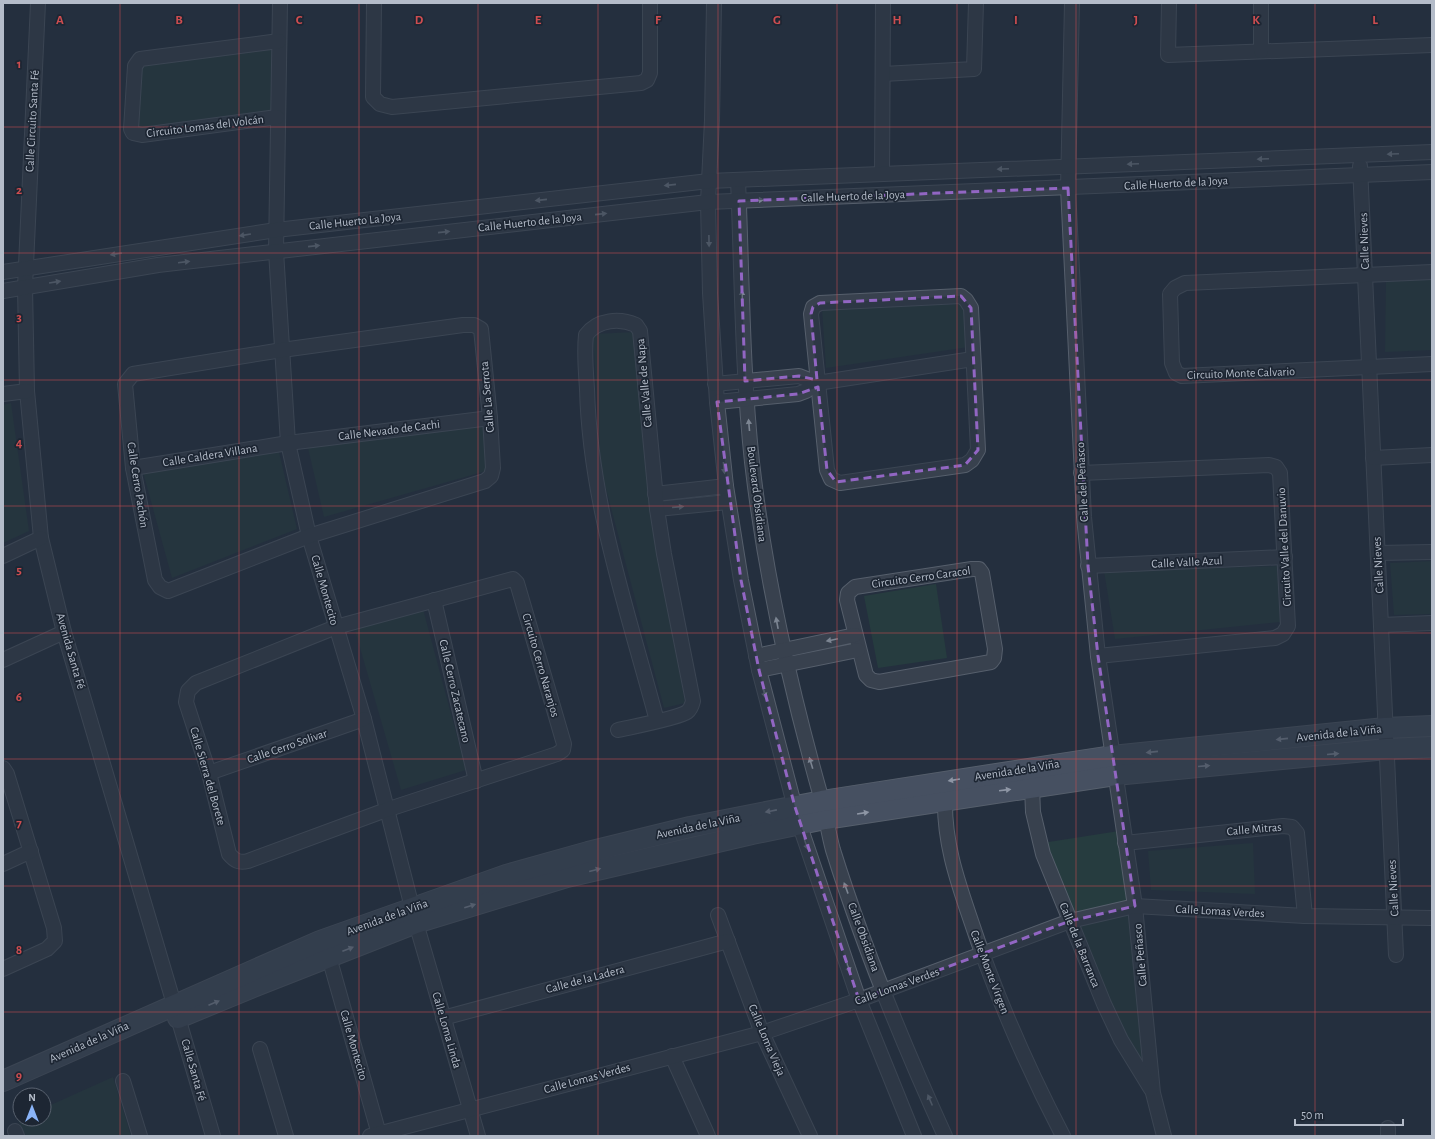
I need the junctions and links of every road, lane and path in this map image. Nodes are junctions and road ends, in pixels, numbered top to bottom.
1 (38, 3) edge
2 (280, 3) edge
3 (374, 3) edge
4 (377, 3) edge
5 (650, 3) edge
6 (714, 3) edge
7 (884, 3) edge
8 (976, 3) edge
9 (1072, 3) edge
10 (1169, 3) edge
11 (1261, 3) edge
12 (278, 41) junction
13 (1432, 45) edge
14 (1261, 51) junction
15 (883, 74) junction
16 (277, 117) junction
17 (1432, 152) edge
18 (1360, 155) junction
19 (1068, 166) junction
20 (1432, 172) edge
21 (882, 174) junction
22 (1361, 175) junction
23 (738, 180) junction
24 (709, 181) junction
25 (1068, 188) junction
26 (739, 201) junction
27 (708, 202) junction
28 (276, 230) junction
29 (276, 251) junction
30 (25, 268) junction
31 (3, 272) edge
32 (1432, 272) edge
33 (1365, 274) junction
34 (25, 287) junction
35 (3, 291) edge
36 (282, 350) junction
37 (973, 359) junction
38 (1432, 364) edge
39 (1370, 368) junction
40 (745, 381) junction
41 (817, 383) junction
42 (715, 384) junction
43 (27, 391) junction
44 (3, 394) edge
45 (747, 399) junction
46 (717, 402) junction
47 (490, 418) junction
48 (288, 443) junction
49 (1432, 456) edge
50 (1373, 458) junction
51 (133, 468) junction
52 (1081, 473) junction
53 (726, 486) junction
54 (655, 494) junction
55 (728, 502) junction
56 (657, 509) junction
57 (310, 536) junction
58 (41, 538) junction
59 (1432, 552) edge
60 (1378, 553) junction
61 (3, 556) edge
62 (1286, 557) junction
63 (1088, 566) junction
64 (434, 600) junction
65 (1432, 623) edge
66 (1381, 625) junction
67 (336, 627) junction
68 (64, 632) junction
69 (854, 635) junction
70 (858, 650) junction
71 (756, 656) junction
72 (1098, 656) junction
73 (784, 657) junction
74 (3, 660) edge
75 (759, 670) junction
76 (364, 719) junction
77 (658, 721) junction
78 (1432, 726) edge
79 (1385, 728) junction
80 (618, 730) dead end
81 (1432, 747) edge
82 (1387, 750) junction
83 (1114, 765) junction
84 (3, 768) edge
85 (209, 773) junction
86 (476, 782) junction
87 (1032, 787) junction
88 (945, 799) junction
89 (386, 810) junction
90 (823, 810) junction
91 (797, 815) junction
92 (1125, 843) junction
93 (31, 851) junction
94 (3, 864) edge
95 (1135, 906) junction
96 (414, 915) junction
97 (718, 915) dead end
98 (1304, 916) junction
99 (1394, 917) junction
100 (1432, 918) edge
101 (1070, 921) junction
102 (728, 941) junction
103 (982, 954) junction
104 (1396, 955) dead end
105 (329, 957) junction
106 (3, 969) edge
107 (884, 990) junction
108 (859, 1000) junction
109 (176, 1011) junction
110 (443, 1018) junction
111 (762, 1033) junction
112 (260, 1049) dead end
113 (672, 1056) junction
114 (3, 1080) edge
115 (123, 1081) dead end
116 (1153, 1093) junction
117 (470, 1109) junction
118 (375, 1135) edge
119 (140, 1136) edge
120 (213, 1136) edge
121 (286, 1136) edge
122 (478, 1136) edge
123 (708, 1136) edge
124 (810, 1136) edge
125 (914, 1136) edge
126 (945, 1136) edge
127 (1063, 1136) edge
128 (1164, 1136) edge

1 - 30 street, Calle Circuito Santa Fé
2 - 12 street, Calle Montecito
3 - 4 street
3 - 5 street
6 - 24 street
7 - 15 street
8 - 15 street
9 - 19 street, Calle del Peñasco
10 - 14 street
11 - 14 street
12 - 16 street, Calle Montecito
12 - 16 street, Circuito Lomas del Volcán
13 - 14 street
15 - 21 street
16 - 28 street, Calle Montecito
17 -> 18 street, Calle Huerto La Joya
18 -> 19 street, Calle Huerto La Joya
18 - 22 street, Calle Nieves
19 -> 21 street, Calle Huerto La Joya
19 - 25 street, Calle del Peñasco
20 - 22 street, Calle Huerto de la Joya
21 - 23 street, Calle Huerto La Joya
22 - 25 street, Calle Huerto de la Joya
22 - 33 street, Calle Nieves
23 - 24 street, Calle Huerto La Joya
23 - 26 street, Boulevard Obsidiana
24 - 27 street
24 -> 28 street, Calle Huerto La Joya
26 -> 25 street, Calle Huerto de la Joya
25 - 52 street, Calle del Peñasco
26 - 27 street, Calle Huerto de la Joya
40 -> 26 street, Boulevard Obsidiana
29 -> 27 street, Calle Huerto de la Joya
27 -> 42 street
28 - 29 street, Calle Montecito
28 -> 30 street, Calle Huerto La Joya
34 -> 29 street
29 - 36 street, Calle Montecito
30 - 31 street, Calle Huerto La Joya
30 - 34 street, Calle Circuito Santa Fé
32 - 33 street
33 - 39 street, Calle Nieves
33 - 39 street, Circuito Monte Calvario
34 - 35 street
34 - 43 street, Avenida Santa Fé
36 - 47 street, Calle La Serrota
36 - 48 street, Calle Montecito
36 - 51 street, Calle Cerro Pachón
37 - 41 street
37 - 41 street
37 - 41 street
38 - 39 street
39 - 50 street, Calle Nieves
40 - 41 street
40 - 42 street
40 - 45 street, Boulevard Obsidiana
41 - 45 street
42 - 46 street
43 - 44 street
43 - 58 street, Avenida Santa Fé
45 - 46 street
73 -> 45 street, Boulevard Obsidiana
46 -> 53 street
47 - 48 street, Calle Nevado de Cachi
47 - 57 street, Calle La Serrota
48 - 51 street, Calle Caldera Villana
48 - 57 street, Calle Montecito
49 - 50 street
50 - 60 street, Calle Nieves
51 - 57 street, Calle Cerro Pachón
52 - 62 street, Circuito Valle del Danuvio
52 - 63 street, Calle del Peñasco
53 - 54 street
53 - 55 street
54 - 56 street, Calle Valle de Napa
54 - 77 street, Calle Valle de Napa
56 -> 55 street
55 - 71 street
56 - 77 street, Calle Valle de Napa
57 - 67 street, Calle Montecito
58 - 61 street
58 - 68 street, Avenida Santa Fé
59 - 60 street
60 - 66 street, Calle Nieves
62 - 63 street, Calle Valle Azul
62 - 72 street, Circuito Valle del Danuvio
63 - 72 street, Calle del Peñasco
64 - 67 street, Circuito Cerro Naranjos
64 - 86 street, Calle Cerro Zacatecano
64 - 86 street, Circuito Cerro Naranjos
65 - 66 street
66 - 79 street, Calle Nieves
67 - 76 street, Calle Montecito
67 - 85 street, Calle Sierra del Borete
68 - 74 street
68 - 109 street, Avenida Santa Fé
69 - 70 street, Circuito Cerro Caracol
69 - 70 street, Circuito Cerro Caracol
69 -> 73 street
70 - 73 street
71 - 73 street
71 - 75 street
72 - 83 street, Calle del Peñasco
73 - 75 street
90 -> 73 street, Boulevard Obsidiana
75 -> 91 street
76 - 85 street, Calle Cerro Solivar
76 - 89 street, Calle Montecito
77 - 80 street, Calle Valle de Napa
78 - 79 street, Avenida de la Viña
79 - 82 street, Calle Nieves
79 -> 83 street, Avenida de la Viña
81 - 82 street, Avenida de la Viña
83 -> 82 street, Avenida de la Viña
82 - 99 street, Calle Nieves
83 - 87 street, Avenida de la Viña
83 -> 90 street, Avenida de la Viña
83 - 92 street, Calle Peñasco
84 - 93 street
85 - 89 street, Calle Sierra del Borete
86 - 89 street, Circuito Cerro Naranjos
88 -> 87 street, Avenida de la Viña
87 - 101 street, Calle de la Barranca
90 -> 88 street, Avenida de la Viña
88 - 103 street, Calle Monte Virgen
89 - 96 street, Calle Montecito
90 - 91 street, Avenida de la Viña
107 -> 90 street, Calle Obsidiana
91 - 96 street, Avenida de la Viña
91 -> 108 street, Calle Obsidiana
92 - 95 street, Calle Peñasco
92 - 98 street, Calle Mitras
93 - 94 street
93 - 106 street
95 - 98 street, Calle Lomas Verdes
95 - 101 street, Calle Lomas Verdes
95 - 116 street, Calle Peñasco
105 -> 96 street, Avenida de la Viña
96 - 109 street, Avenida de la Viña
96 - 110 street, Calle Loma Linda
97 - 102 street, Calle Loma Vieja
98 - 99 street, Calle Lomas Verdes
99 - 100 street, Calle Lomas Verdes
99 - 104 street, Calle Nieves
101 - 103 street, Calle Lomas Verdes
101 - 116 street, Calle de la Barranca
102 - 110 street, Calle de la Ladera
102 - 111 street, Calle Loma Vieja
103 - 107 street, Calle Lomas Verdes
103 - 127 street, Calle Monte Virgen
109 -> 105 street, Avenida de la Viña
105 - 118 street, Calle Montecito
107 - 108 street, Calle Lomas Verdes
126 -> 107 street, Calle Obsidiana
108 - 111 street, Calle Lomas Verdes
108 - 125 street, Calle Obsidiana
109 - 114 street, Avenida de la Viña
109 - 120 street, Calle Santa Fé
110 - 117 street, Calle Loma Linda
111 - 113 street, Calle Lomas Verdes
111 - 124 street, Calle Loma Vieja
112 - 121 street
113 - 117 street, Calle Lomas Verdes
113 - 123 street
115 - 119 street
116 - 128 street, Calle Peñasco
117 - 118 street, Calle Lomas Verdes
117 - 122 street, Calle Loma Linda

